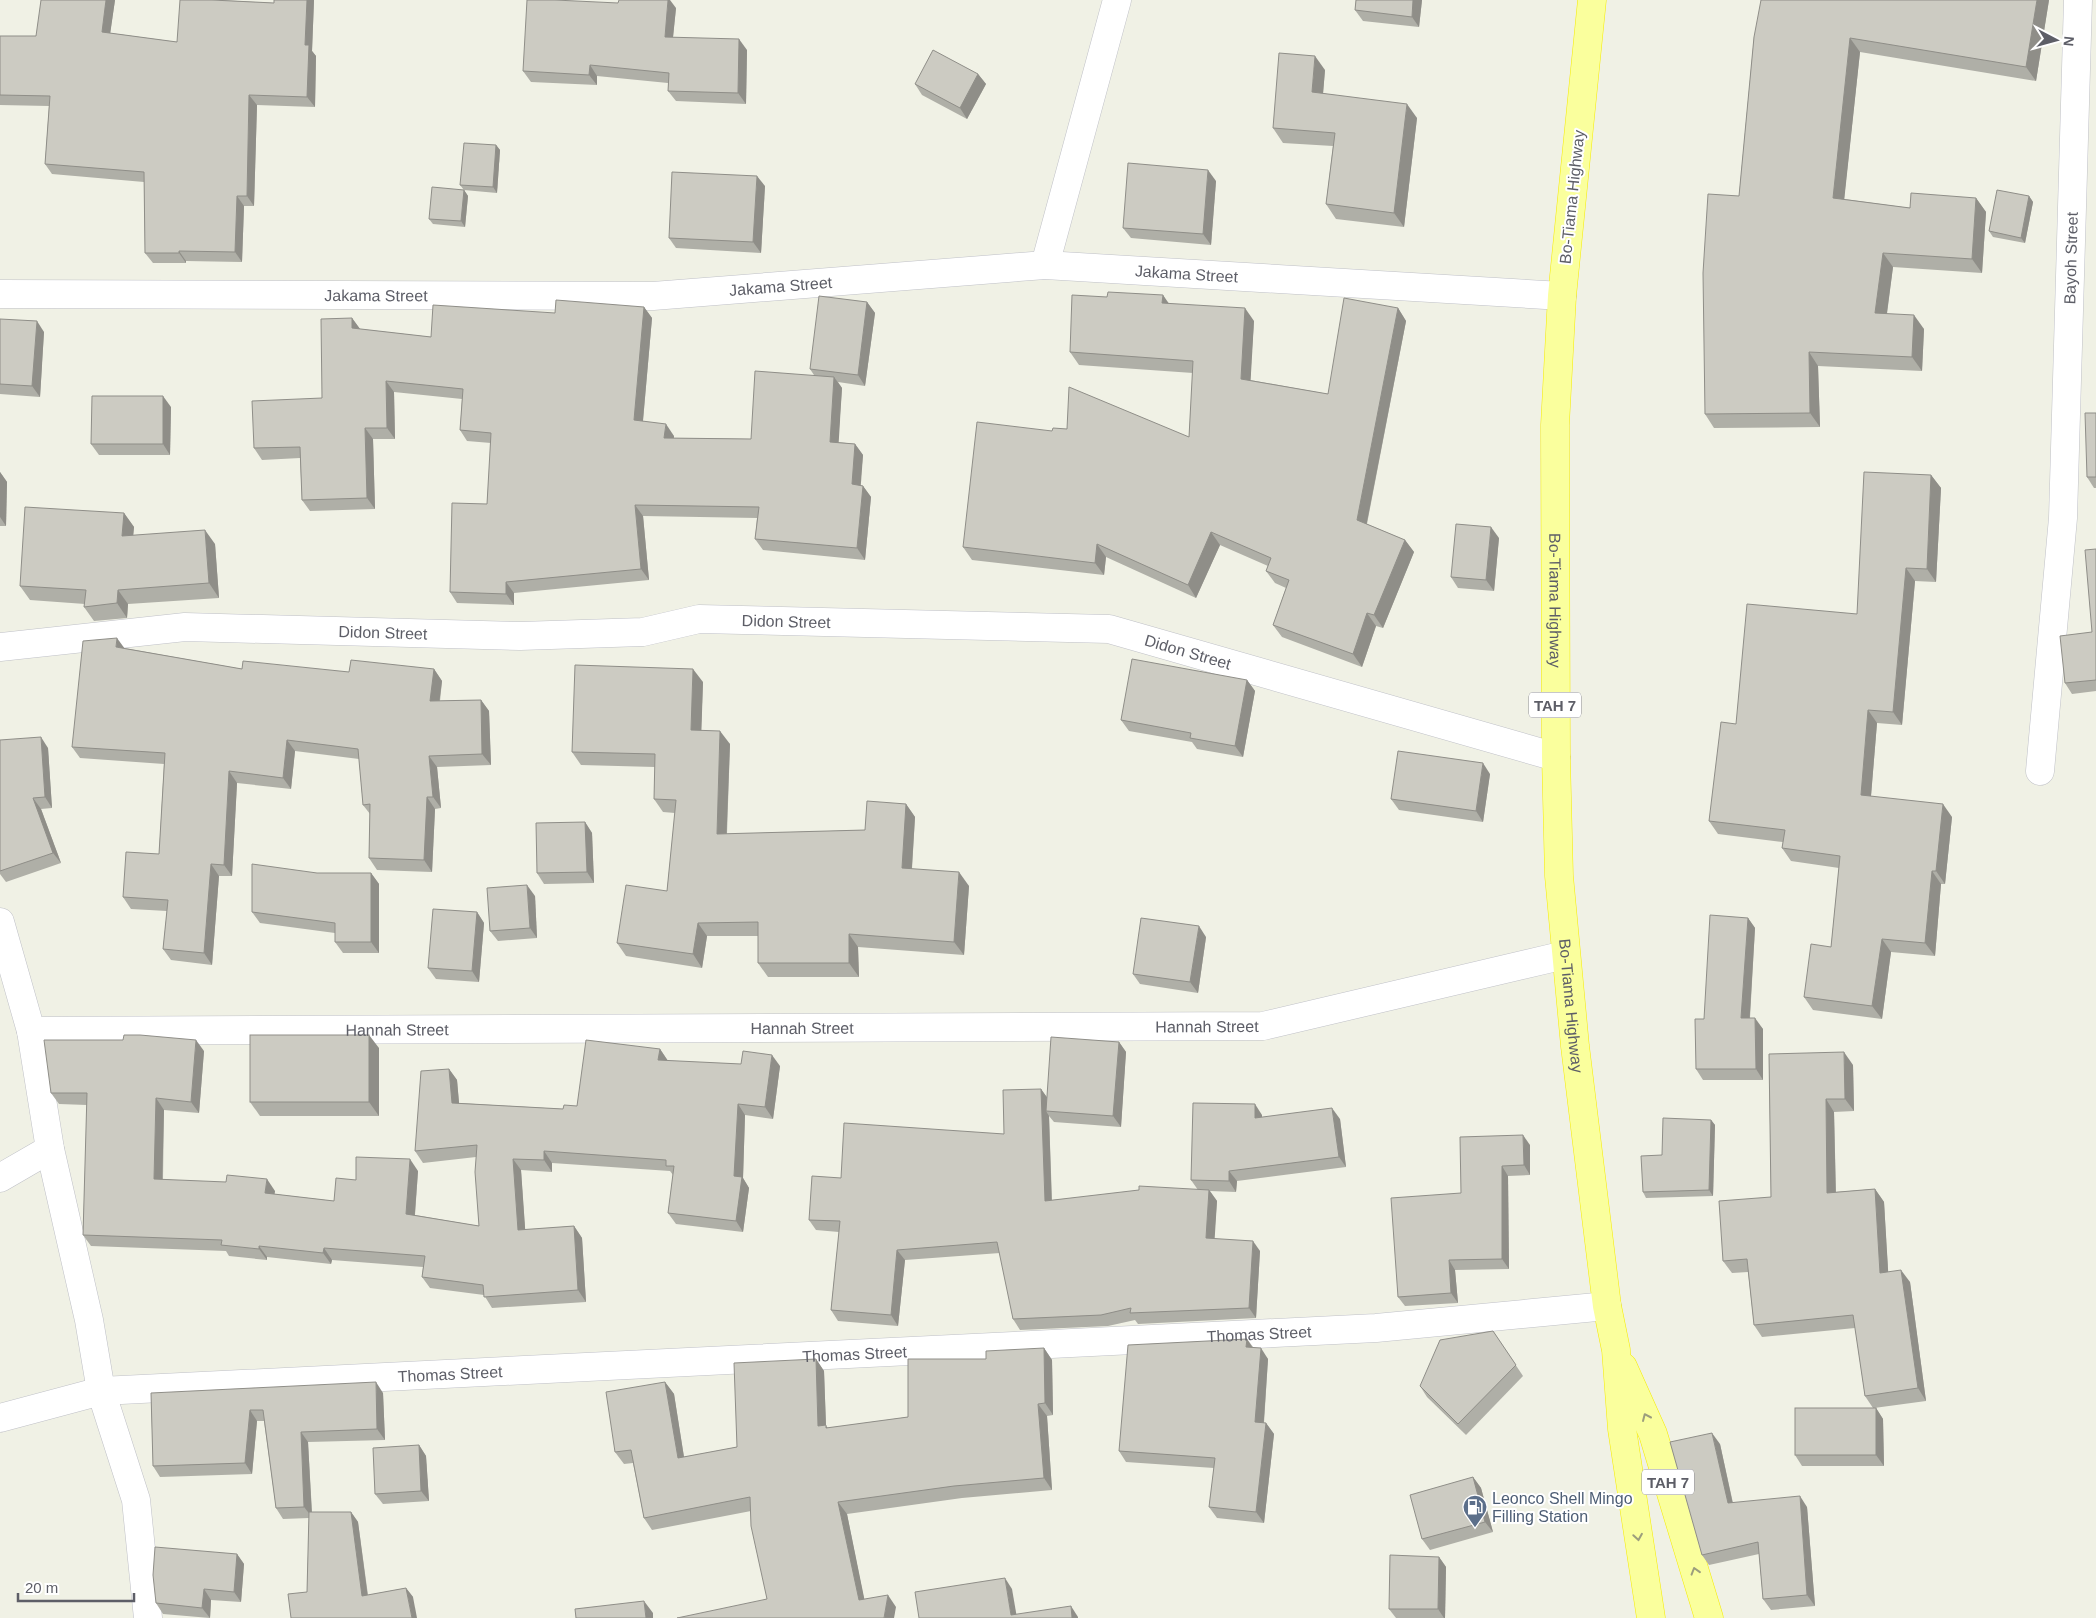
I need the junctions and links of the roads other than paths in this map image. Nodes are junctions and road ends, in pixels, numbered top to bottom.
1 (1117, 0) edge
2 (1592, 0) edge
3 (2078, 0) edge
4 (1045, 265) junction
5 (0, 294) edge
6 (1562, 296) junction
7 (0, 647) edge
8 (1556, 757) junction
9 (2040, 771) dead end
10 (0, 922) edge
11 (1565, 955) junction
12 (31, 1031) junction
13 (50, 1149) junction
14 (0, 1178) edge
15 (1608, 1306) junction
16 (1616, 1350) junction
17 (101, 1391) junction
18 (0, 1418) edge
19 (148, 1618) edge
20 (1651, 1618) edge
21 (1709, 1618) edge

1 - 4 street
2 - 6 highway, Bo-Tiama Highway / TAH 7
3 - 9 street, Bayoh Street
4 - 5 street, Jakama Street
4 - 6 street, Jakama Street
6 - 8 highway, Bo-Tiama Highway / TAH 7
7 - 8 street, Didon Street
8 - 11 highway, Bo-Tiama Highway / TAH 7
10 - 12 street
11 - 12 street, Hannah Street
11 - 15 highway, Bo-Tiama Highway / TAH 7
12 - 13 street
13 - 14 street
13 - 17 street
15 - 16 highway, Bo-Tiama Highway / TAH 7
15 - 17 street, Thomas Street
16 -> 20 highway, Bo-Tiama Highway / TAH 7
21 -> 16 highway, Bo-Tiama Highway / TAH 7
17 - 18 street, Thomas Street
17 - 19 street

